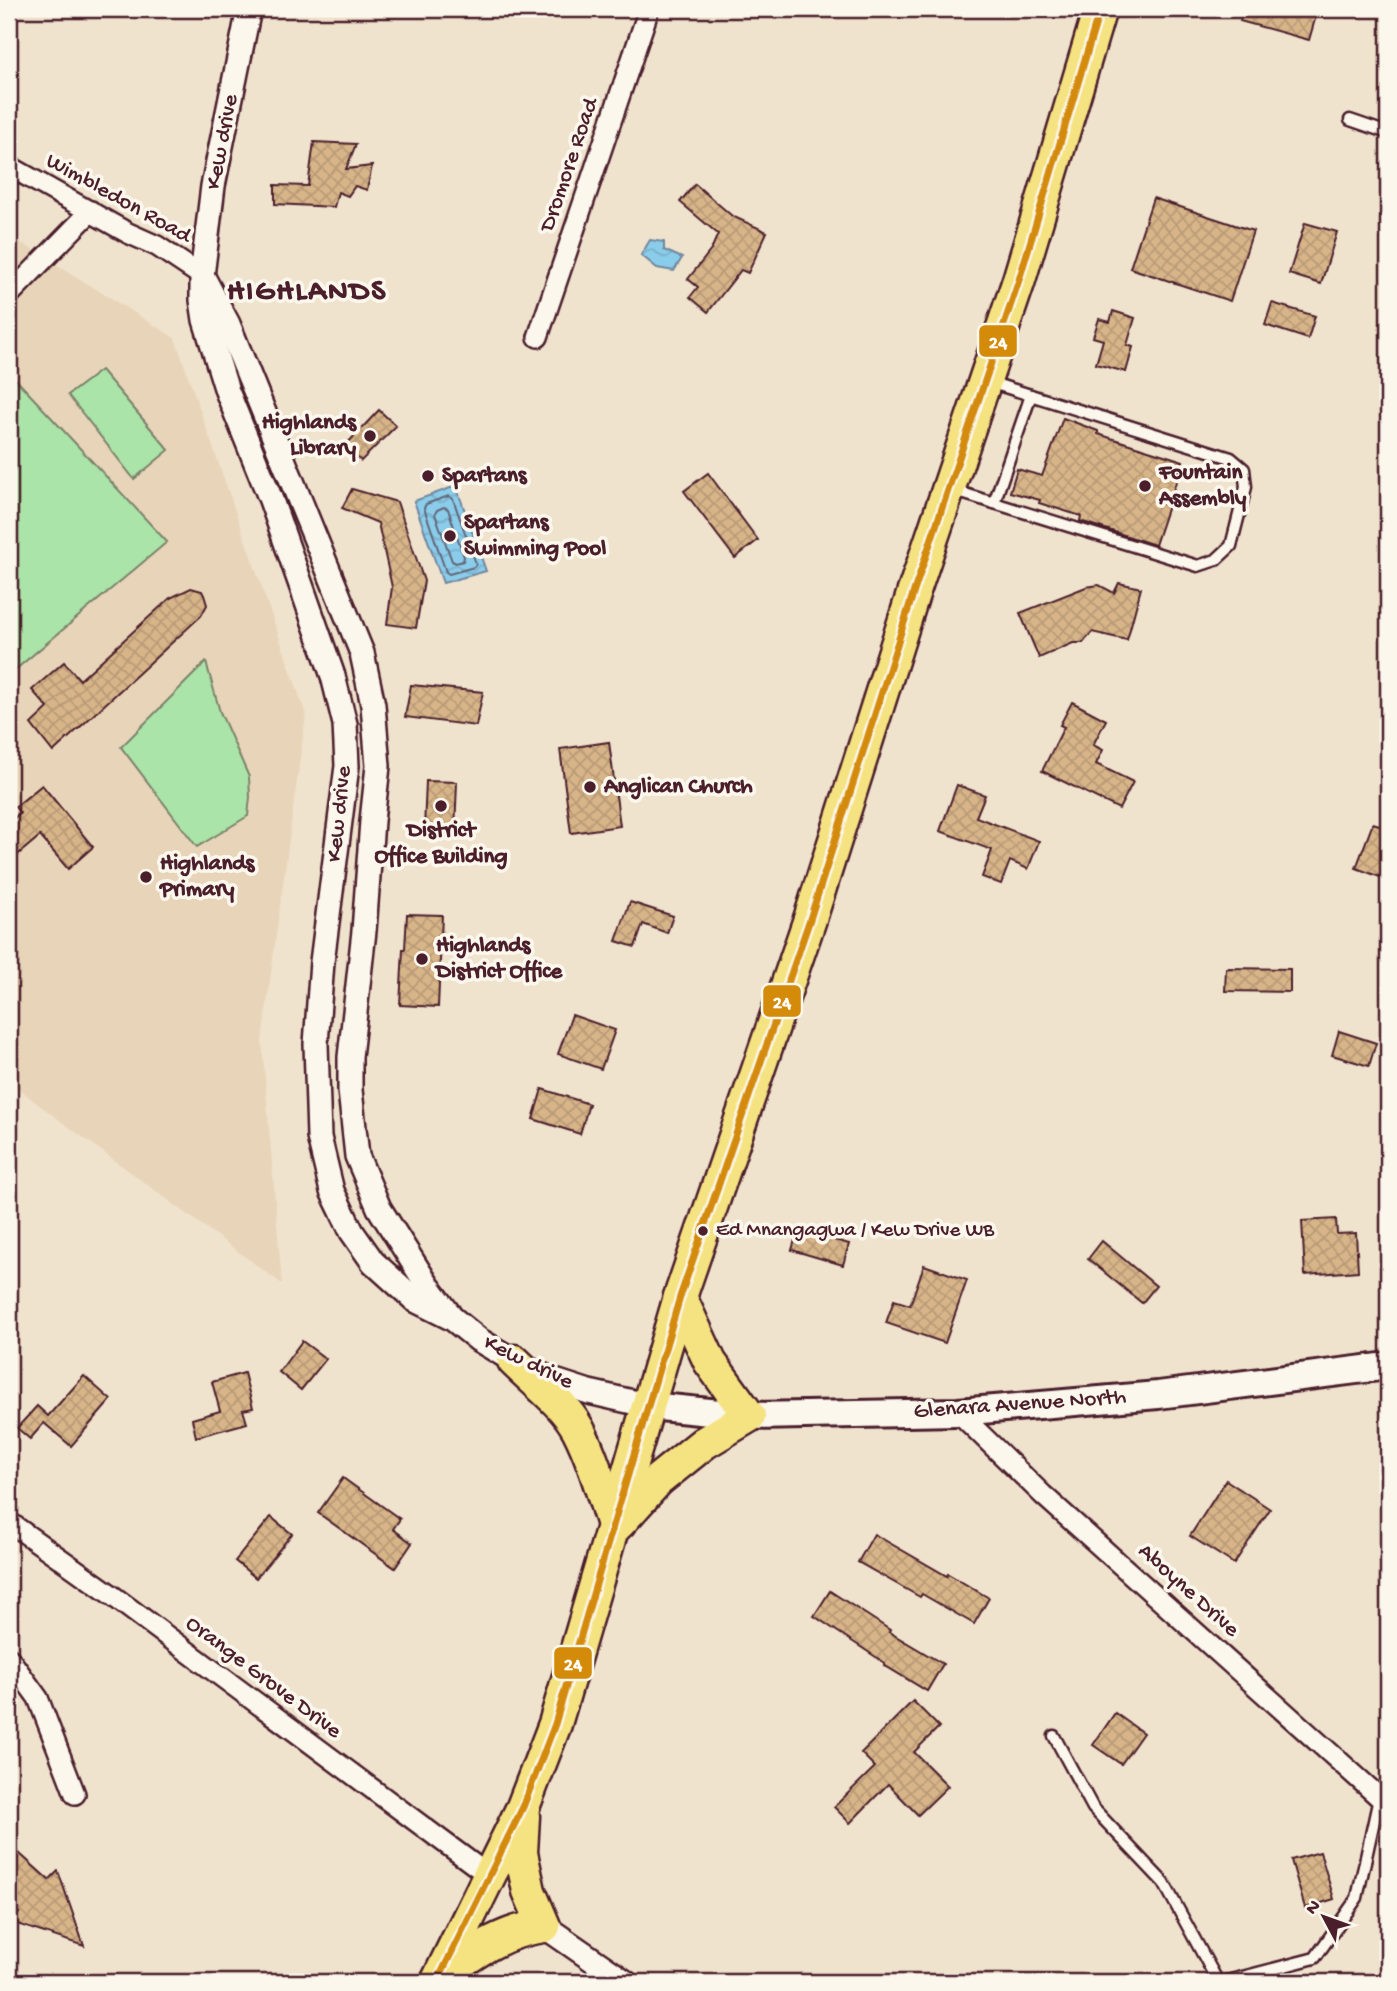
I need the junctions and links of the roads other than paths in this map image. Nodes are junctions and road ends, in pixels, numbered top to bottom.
1 (250, 9) edge
2 (649, 9) edge
3 (1100, 9) edge
4 (1350, 120) dead end
5 (1388, 133) edge
6 (9, 166) edge
7 (91, 211) junction
8 (202, 276) junction
9 (9, 295) edge
10 (538, 337) dead end
11 (985, 380) junction
12 (1031, 395) junction
13 (948, 489) junction
14 (994, 503) junction
15 (680, 1297) junction
16 (453, 1319) junction
17 (514, 1361) junction
18 (1388, 1366) edge
19 (650, 1406) junction
20 (958, 1412) junction
21 (748, 1416) junction
22 (9, 1522) edge
23 (614, 1528) junction
24 (9, 1658) edge
25 (1054, 1736) dead end
26 (75, 1794) dead end
27 (1384, 1802) edge
28 (523, 1808) junction
29 (488, 1875) junction
30 (544, 1926) junction
31 (439, 1979) edge
32 (625, 1982) edge
33 (1221, 1982) edge

1 - 8 street, Kew drive
2 - 10 street, Dromore Road
3 - 11 highway
4 - 5 lane
6 - 7 street, Wimbledon Road
7 - 8 street, Wimbledon Road
7 - 9 street
8 - 16 street, Kew drive
8 - 16 street, Kew drive
11 - 12 lane
11 - 13 highway
12 - 14 lane
12 - 14 lane
13 - 14 lane
13 - 15 highway
15 - 19 highway
15 - 21 highway
16 - 17 street, Kew drive
17 - 19 street, Kew drive
17 - 23 highway
18 - 20 main road, Glenara Avenue North
19 - 21 main road, Glenara Avenue North
19 - 23 highway
20 - 21 main road, Glenara Avenue North
20 - 27 street, Aboyne Drive
21 - 23 highway
22 - 29 street, Orange Grove Drive
23 - 28 highway
24 - 26 street
25 - 33 lane
27 - 33 lane
28 - 29 highway
28 - 30 highway
29 - 31 highway
30 - 31 highway
30 - 32 street

